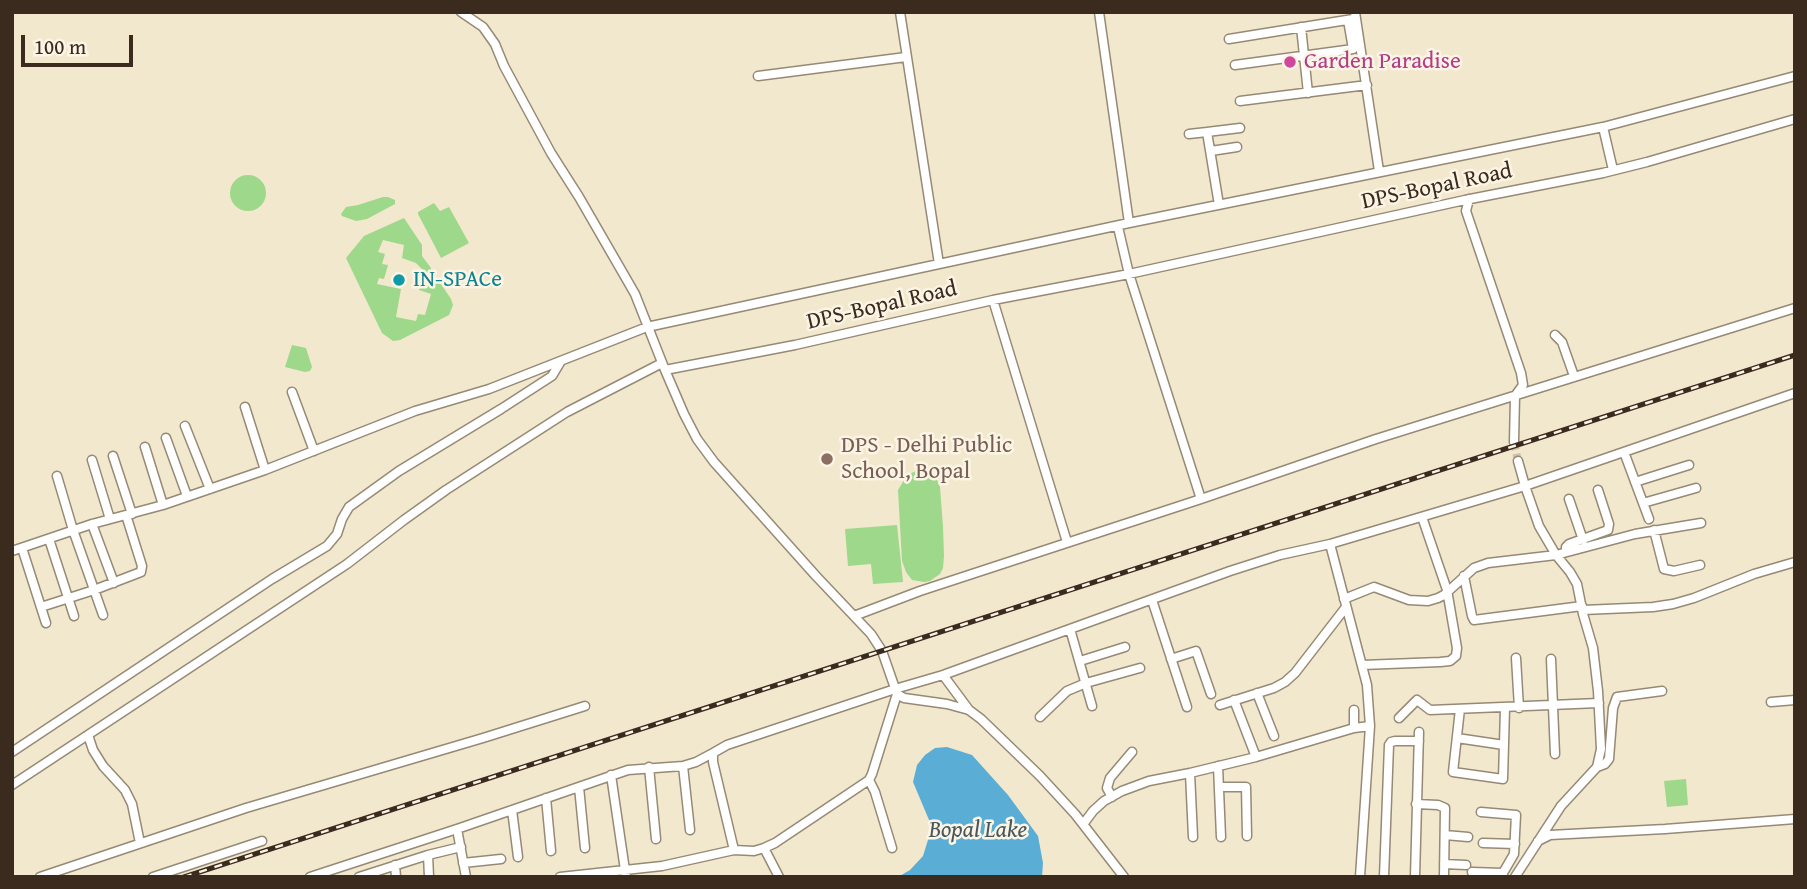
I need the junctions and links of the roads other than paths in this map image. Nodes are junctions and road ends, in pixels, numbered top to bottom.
1 (461, 12) edge
2 (900, 12) edge
3 (1099, 12) edge
4 (1353, 17) edge
5 (1301, 27) junction
6 (1229, 39) dead end
7 (1304, 56) junction
8 (906, 57) junction
9 (1235, 65) dead end
10 (758, 76) dead end
11 (1795, 76) edge
12 (1367, 85) junction
13 (1308, 93) junction
14 (1240, 101) dead end
15 (1795, 119) edge
16 (1603, 127) junction
17 (1240, 128) dead end
18 (1207, 132) junction
19 (1189, 134) dead end
20 (1237, 147) dead end
21 (1211, 151) junction
22 (1613, 170) junction
23 (1379, 171) junction
24 (1469, 200) junction
25 (1219, 205) junction
26 (1129, 223) junction
27 (1118, 227) junction
28 (939, 264) junction
29 (1129, 274) junction
30 (993, 300) junction
31 (1795, 308) edge
32 (647, 327) junction
33 (1555, 335) dead end
34 (561, 361) junction
35 (662, 362) junction
36 (1574, 376) junction
37 (292, 392) dead end
38 (1795, 393) edge
39 (1515, 396) junction
40 (245, 407) dead end
41 (185, 426) dead end
42 (166, 438) dead end
43 (1514, 442) tunnel mouth
44 (145, 447) dead end
45 (314, 451) junction
46 (1624, 452) junction
47 (113, 456) dead end
48 (92, 460) dead end
49 (1518, 461) tunnel mouth
50 (1689, 465) dead end
51 (265, 470) junction
52 (57, 476) dead end
53 (1635, 482) junction
54 (1525, 486) junction
55 (1696, 488) dead end
56 (210, 489) junction
57 (1598, 490) dead end
58 (187, 496) junction
59 (1201, 499) junction
60 (1569, 499) dead end
61 (1643, 503) junction
62 (163, 505) junction
63 (129, 515) junction
64 (1422, 517) junction
65 (110, 519) junction
66 (1649, 519) dead end
67 (1701, 523) dead end
68 (92, 524) junction
69 (73, 530) junction
70 (1654, 530) junction
71 (48, 539) junction
72 (1583, 540) junction
73 (1067, 542) junction
74 (1330, 544) junction
75 (22, 548) junction
76 (12, 551) edge
77 (1566, 552) junction
78 (1556, 555) junction
79 (1795, 562) edge
80 (1700, 565) dead end
81 (1464, 576) junction
82 (114, 583) junction
83 (94, 590) junction
84 (1447, 590) junction
85 (68, 598) junction
86 (1152, 600) junction
87 (1345, 603) junction
88 (41, 607) junction
89 (1583, 608) junction
90 (103, 615) dead end
91 (74, 616) dead end
92 (854, 616) junction
93 (46, 623) dead end
94 (1070, 629) junction
95 (1125, 647) dead end
96 (1516, 658) dead end
97 (1171, 659) junction
98 (1551, 659) dead end
99 (1080, 661) junction
100 (1362, 665) junction
101 (1140, 668) dead end
102 (943, 675) junction
103 (1086, 683) junction
104 (896, 691) junction
105 (1662, 691) dead end
106 (1257, 693) junction
107 (1211, 694) dead end
108 (1234, 700) junction
109 (1795, 700) edge
110 (1771, 702) dead end
111 (1599, 703) junction
112 (1220, 705) dead end
113 (585, 706) dead end
114 (1093, 706) dead end
115 (1553, 706) junction
116 (1187, 707) dead end
117 (1505, 708) junction
118 (1519, 708) junction
119 (1460, 709) junction
120 (969, 710) junction
121 (1354, 710) dead end
122 (1040, 717) dead end
123 (1399, 719) dead end
124 (1370, 726) junction
125 (1354, 729) junction
126 (88, 735) junction
127 (1274, 736) dead end
128 (1457, 738) junction
129 (1504, 745) junction
130 (12, 752) edge
131 (1132, 752) dead end
132 (713, 753) junction
133 (1555, 754) dead end
134 (1256, 757) junction
135 (683, 766) junction
136 (1219, 766) junction
137 (649, 767) junction
138 (1597, 767) junction
139 (1190, 773) junction
140 (611, 775) junction
141 (869, 780) junction
142 (12, 785) edge
143 (579, 787) junction
144 (1219, 787) junction
145 (1112, 797) junction
146 (546, 799) junction
147 (1416, 804) junction
148 (512, 810) junction
149 (1481, 812) dead end
150 (1795, 819) edge
151 (1084, 823) junction
152 (457, 829) junction
153 (690, 830) dead end
154 (1445, 835) junction
155 (1247, 836) dead end
156 (1193, 837) dead end
157 (1221, 837) dead end
158 (1468, 837) dead end
159 (656, 839) dead end
160 (262, 841) dead end
161 (1538, 841) junction
162 (1483, 842) dead end
163 (139, 843) junction
164 (1515, 845) junction
165 (460, 847) junction
166 (585, 848) dead end
167 (764, 848) junction
168 (892, 848) dead end
169 (734, 850) junction
170 (551, 851) dead end
171 (428, 855) junction
172 (518, 857) dead end
173 (501, 859) dead end
174 (463, 863) junction
175 (1444, 864) junction
176 (395, 865) junction
177 (625, 874) edge
178 (369, 875) edge
179 (1503, 875) edge
180 (578, 876) edge
181 (40, 877) edge
182 (153, 877) edge
183 (310, 877) edge
184 (359, 877) edge
185 (396, 877) edge
186 (429, 877) edge
187 (466, 877) edge
188 (560, 877) edge
189 (779, 877) edge
190 (1124, 877) edge
191 (1360, 877) edge
192 (1384, 877) edge
193 (1415, 877) edge
194 (1444, 877) edge
195 (1515, 877) edge

1 - 32 street
2 - 8 street
3 - 26 street
4 - 5 street
4 - 7 street
4 - 12 street
5 - 6 street
5 - 7 street
7 - 9 street
7 - 13 street
8 - 10 street
8 - 28 street
11 - 16 street
12 - 13 street
12 - 23 street
13 - 14 street
15 - 22 street, DPS-Bopal Road
16 - 22 street
16 - 23 street
17 - 18 street
18 - 19 street
18 - 21 street
20 - 21 street
21 - 25 street
22 - 24 street, DPS-Bopal Road
23 - 25 street
24 - 29 street, DPS-Bopal Road
24 - 39 street
25 - 26 street
26 - 27 street
27 - 28 street
27 - 29 street
28 - 32 street
29 - 30 street, DPS-Bopal Road
29 - 59 street
30 - 35 street, DPS-Bopal Road
30 - 73 street
31 - 36 street
32 - 34 street
32 - 35 street
33 - 36 street
34 - 45 street
34 - 130 street
35 - 92 street
35 - 126 street, DPS-Bopal Road
36 - 39 street
37 - 45 street
38 - 46 street
39 - 43 street
39 - 59 street
40 - 51 street
41 - 56 street
42 - 58 street
44 - 62 street
45 - 51 street
46 - 53 street
46 - 54 street
47 - 63 street
48 - 65 street
49 - 54 street
50 - 53 street
51 - 56 street
52 - 69 street
53 - 61 street
54 - 64 street
54 - 78 street
55 - 61 street
56 - 58 street
57 - 72 street
58 - 62 street
59 - 73 street
60 - 72 street
61 - 66 street
62 - 63 street
63 - 65 street
63 - 82 street
64 - 74 street
64 - 84 street
65 - 68 street
67 - 70 street
68 - 69 street
68 - 82 street
69 - 71 street
69 - 83 street
70 - 77 street
70 - 80 street
71 - 75 street
71 - 85 street
72 - 77 street
73 - 92 street
74 - 86 street
74 - 87 street
75 - 76 street
75 - 88 street
77 - 78 street
78 - 81 street
78 - 89 street
79 - 89 street
81 - 84 street
81 - 89 street
82 - 83 street
83 - 85 street
83 - 90 street
84 - 87 street
84 - 100 street
85 - 88 street
85 - 91 street
86 - 94 street
86 - 97 street
87 - 100 street
87 - 106 street
88 - 93 street
89 - 111 street
92 - 104 street
94 - 99 street
94 - 102 street
95 - 99 street
96 - 118 street
97 - 107 street
97 - 116 street
98 - 115 street
99 - 103 street
100 - 124 street
101 - 103 street
102 - 104 street
102 - 120 street
103 - 114 street
103 - 122 street
104 - 120 street
104 - 132 street
104 - 141 street
105 - 138 street
106 - 108 street
106 - 127 street
108 - 112 street
108 - 134 street
109 - 110 street
111 - 115 street
111 - 138 street
113 - 163 street
115 - 118 street
115 - 133 street
117 - 118 street
117 - 119 street
117 - 129 street
119 - 123 street
119 - 128 street
120 - 151 street
121 - 125 street
124 - 125 street
124 - 191 street
125 - 134 street
126 - 142 street, DPS-Bopal Road
126 - 163 street
128 - 129 street
128 - 129 street
131 - 145 street
132 - 135 street
132 - 169 street
134 - 136 street
135 - 137 street
135 - 153 street
136 - 139 street
136 - 144 street
137 - 140 street
137 - 159 street
138 - 161 street
139 - 145 street
139 - 156 street
140 - 143 street
140 - 177 street
141 - 167 street
141 - 168 street
143 - 146 street
143 - 166 street
144 - 155 street
144 - 157 street
145 - 151 street
146 - 148 street
146 - 170 street
147 - 154 street
147 - 192 street
147 - 193 street
148 - 152 street
148 - 172 street
149 - 164 street
150 - 161 street
151 - 190 street
152 - 165 street
152 - 183 street
154 - 158 street
154 - 175 street
160 - 182 street
161 - 195 street
162 - 164 street
163 - 181 street
164 - 179 street
165 - 171 street
165 - 174 street
167 - 169 street
167 - 189 street
169 - 177 street
171 - 176 street
171 - 186 street
173 - 174 street
174 - 187 street
175 - 179 street
175 - 194 street
176 - 178 street
176 - 185 street
177 - 180 street
178 - 184 street
180 - 188 street

